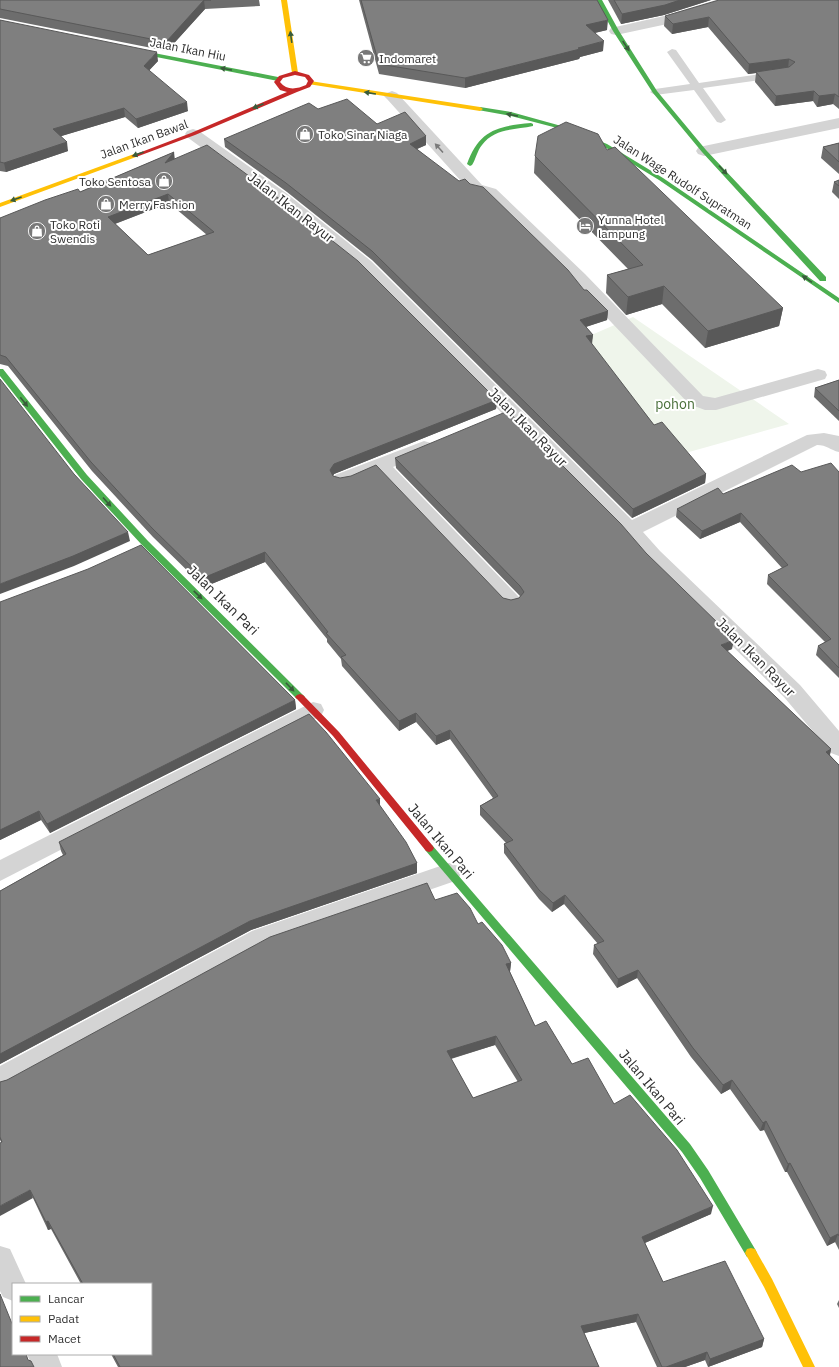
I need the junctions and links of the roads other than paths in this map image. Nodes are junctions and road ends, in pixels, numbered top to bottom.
1 (284, 0) edge
2 (599, 0) edge
3 (731, 0) edge
4 (616, 31) junction
5 (120, 48) edge
6 (672, 52) dead end
7 (787, 73) edge
8 (295, 74) junction
9 (279, 83) junction
10 (310, 83) junction
11 (696, 86) junction
12 (294, 91) junction
13 (266, 92) dead end
14 (655, 92) junction
15 (392, 96) junction
16 (412, 99) junction
17 (721, 120) dead end
18 (839, 123) edge
19 (562, 128) junction
20 (193, 134) junction
21 (704, 151) junction
22 (470, 164) junction
23 (490, 192) junction
24 (0, 205) edge
25 (839, 294) edge
26 (839, 301) edge
27 (0, 372) edge
28 (818, 375) dead end
29 (512, 411) junction
30 (490, 420) edge
31 (439, 441) edge
32 (839, 446) edge
33 (380, 464) junction
34 (342, 480) edge
35 (630, 530) junction
36 (145, 544) junction
37 (124, 553) edge
38 (511, 601) edge
39 (313, 710) junction
40 (839, 747) edge
41 (0, 871) edge
42 (449, 873) junction
43 (0, 1078) edge
44 (0, 1259) edge
45 (12, 1285) edge
46 (42, 1355) edge
47 (48, 1367) edge
48 (809, 1367) edge

8 -> 1 main road
2 - 4 main road, Jalan Wage Rudolf Supratman
3 - 4 street
4 -> 14 main road, Jalan Wage Rudolf Supratman
9 -> 5 main road, Jalan Ikan Hiu
6 - 11 lane
7 - 11 lane
8 - 9 main road
8 - 10 main road
9 - 12 main road, Jalan Ikan Hiu
9 - 13 main road
10 - 12 main road, Jalan Ikan Bawal
15 -> 10 main road, Jalan Wage Rudolf Supratman
11 - 14 lane
11 - 17 lane
12 -> 20 main road, Jalan Ikan Bawal
14 - 21 main road, Jalan Wage Rudolf Supratman
15 - 16 main road, Jalan Wage Rudolf Supratman
23 -> 15 street
19 -> 16 main road, Jalan Wage Rudolf Supratman
16 - 22 street
18 - 21 street
19 - 22 main road
26 -> 19 main road, Jalan Wage Rudolf Supratman
20 -> 24 main road, Jalan Ikan Bawal
20 - 29 street, Jalan Ikan Rayur
21 -> 25 main road, Jalan Wage Rudolf Supratman
22 - 23 street
23 - 28 street
27 -> 36 main road, Jalan Ikan Pari
29 - 30 street
29 - 35 street, Jalan Ikan Rayur
31 - 33 street
32 - 35 street
33 - 34 street
33 - 38 street
35 - 40 street, Jalan Ikan Rayur
36 - 37 street
36 -> 39 main road, Jalan Ikan Pari
39 - 41 street
39 - 42 main road, Jalan Ikan Pari
42 - 43 street
42 - 48 main road, Jalan Ikan Pari
44 - 45 street
46 - 47 street

